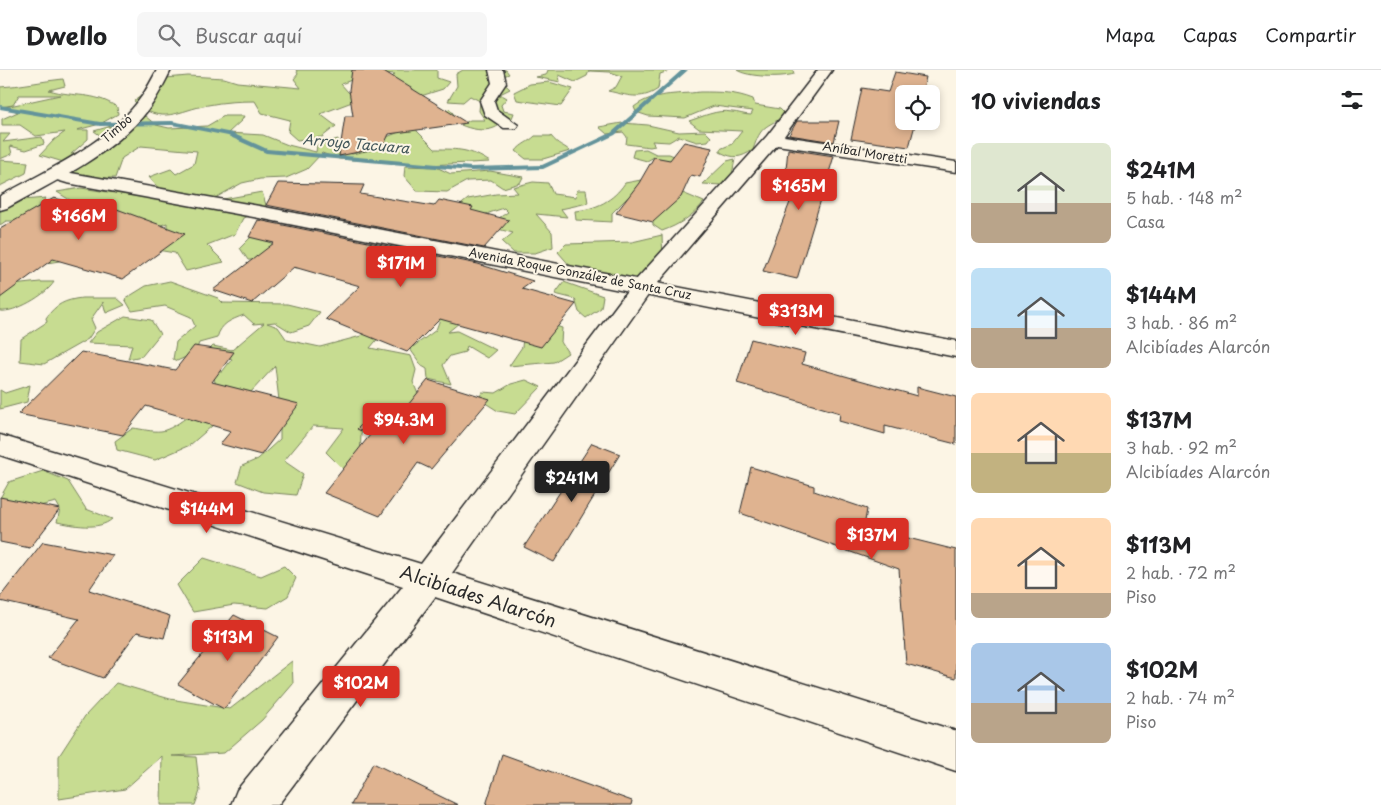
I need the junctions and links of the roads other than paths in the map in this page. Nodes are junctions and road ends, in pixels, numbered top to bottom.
1 (164, 70) edge
2 (496, 70) edge
3 (825, 70) edge
4 (510, 125) dead end
5 (773, 139) junction
6 (956, 167) edge
7 (56, 174) junction
8 (0, 204) edge
9 (642, 286) junction
10 (956, 349) edge
11 (0, 445) edge
12 (428, 580) junction
13 (956, 752) edge
14 (252, 805) edge

1 - 7 street, Timbó
2 - 4 street
3 - 5 street
5 - 6 street, Aníbal Moretti
5 - 9 street
7 - 8 street, Timbó
7 - 9 street, Avenida Roque González de Santa Cruz
9 - 10 street, Avenida Roque González de Santa Cruz
9 - 12 street
11 - 12 street, Alcibíades Alarcón
12 - 13 street, Alcibíades Alarcón
12 - 14 street

